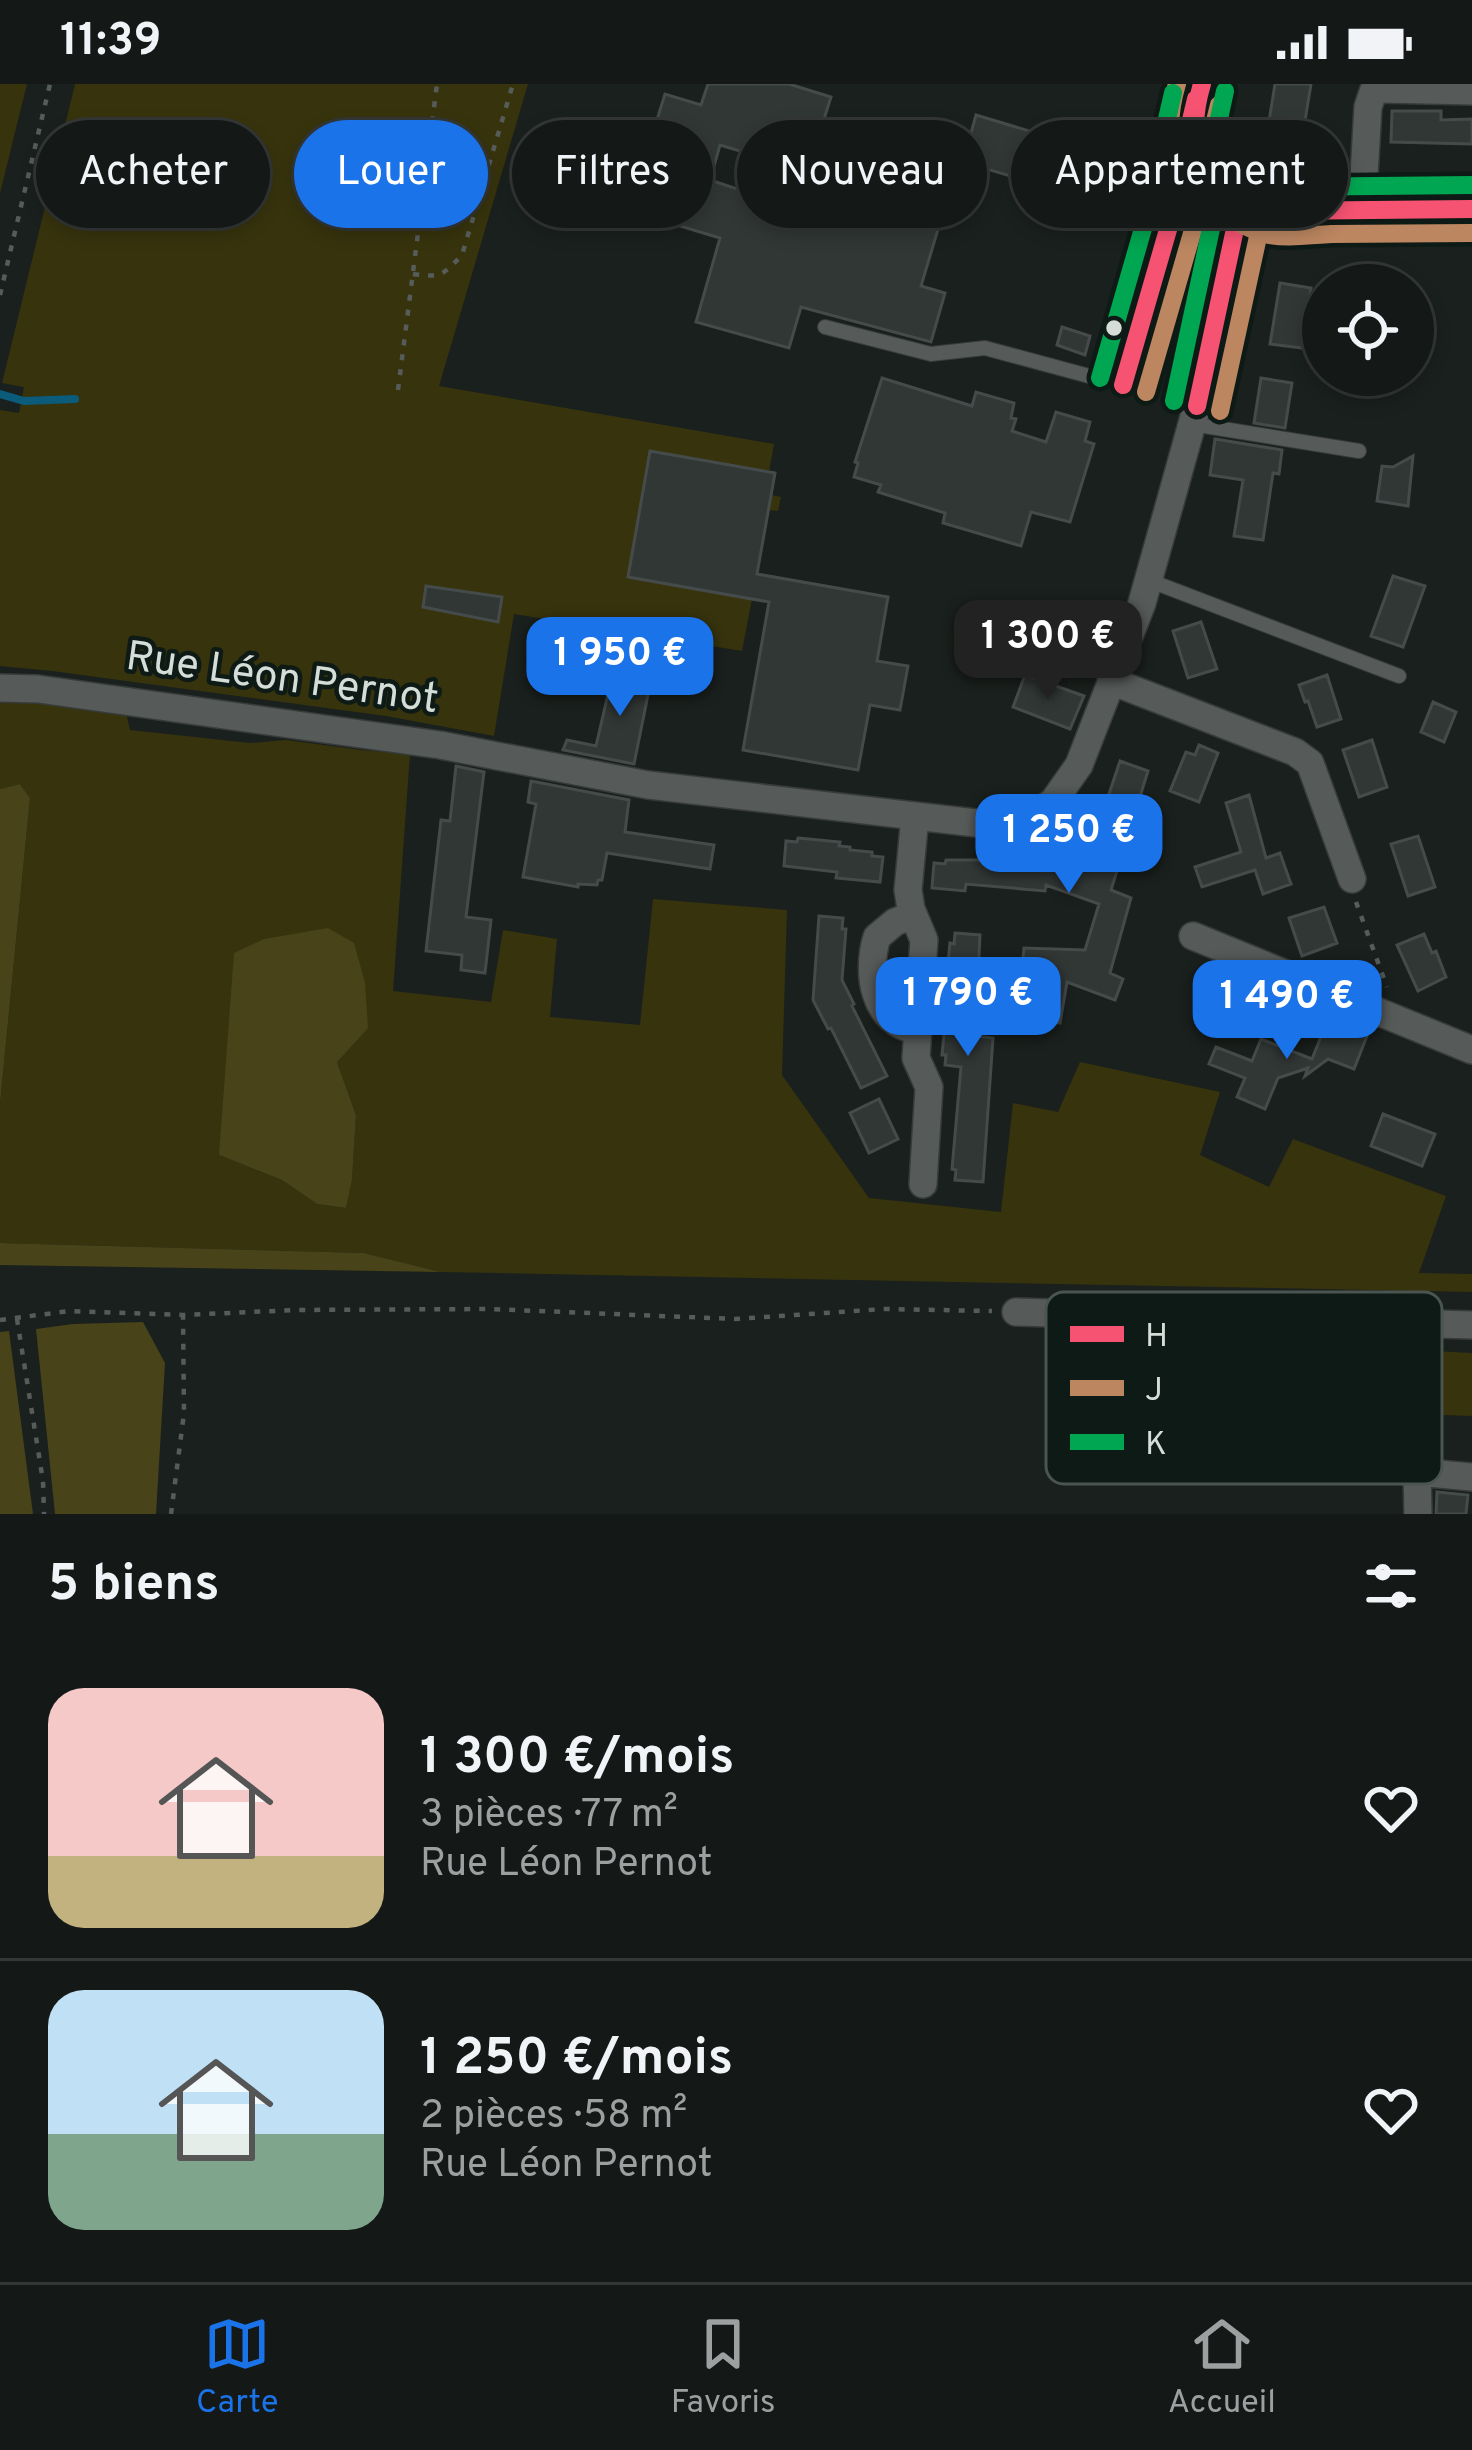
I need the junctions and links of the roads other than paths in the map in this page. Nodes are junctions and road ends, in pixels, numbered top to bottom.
1 (1202, 84) edge
2 (1472, 91) edge
3 (1191, 120) edge
4 (1348, 209) edge
5 (1362, 209) junction
6 (1472, 209) edge
7 (1142, 228) edge
8 (1168, 228) edge
9 (1235, 228) edge
10 (825, 327) dead end
11 (1123, 385) dead end
12 (1192, 424) junction
13 (1359, 451) dead end
14 (1148, 580) junction
15 (1399, 676) dead end
16 (1111, 681) junction
17 (0, 688) edge
18 (915, 816) junction
19 (1352, 879) road end
20 (914, 915) junction
21 (1193, 936) dead end
22 (917, 1030) junction
23 (1472, 1050) edge
24 (923, 1184) dead end
25 (1016, 1312) road end
26 (1046, 1313) edge
27 (1442, 1324) edge
28 (1472, 1325) edge
29 (1442, 1474) edge
30 (1472, 1477) edge
31 (1417, 1484) edge
32 (1418, 1514) edge

1 - 3 street
2 - 5 street
4 - 5 street
5 - 6 street
7 - 10 lane
8 - 11 lane
9 - 12 street, Rue Léon Pernot
12 - 13 lane
12 - 14 street, Rue Léon Pernot
14 - 15 lane
14 - 16 street, Rue Léon Pernot
16 - 18 street, Rue Léon Pernot
16 - 19 street
17 - 18 street, Rue Léon Pernot
18 - 20 street
20 - 22 street
20 - 22 street
21 - 23 street
22 - 24 street
25 - 26 street
27 - 28 street
29 - 30 street
31 - 32 street

